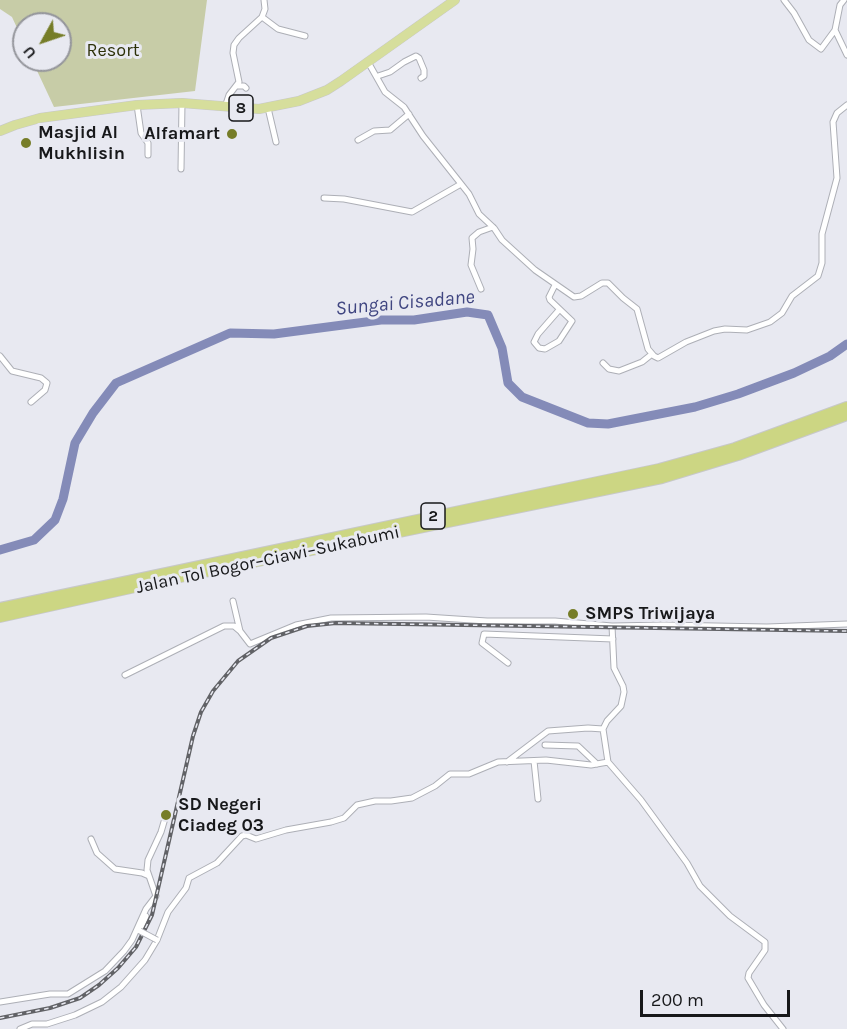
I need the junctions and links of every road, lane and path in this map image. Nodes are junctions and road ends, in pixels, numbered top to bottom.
1 (264, 0) edge
2 (455, 0) edge
3 (784, 0) edge
4 (844, 0) edge
5 (262, 17) junction
6 (835, 30) junction
7 (305, 36) dead end
8 (847, 55) edge
9 (368, 62) junction
10 (378, 76) junction
11 (421, 78) dead end
12 (236, 86) junction
13 (246, 88) dead end
14 (182, 103) junction
15 (137, 105) junction
16 (847, 105) edge
17 (225, 107) junction
18 (268, 108) junction
19 (409, 114) junction
20 (0, 131) edge
21 (358, 140) dead end
22 (276, 142) dead end
23 (148, 155) dead end
24 (181, 169) dead end
25 (461, 184) junction
26 (324, 198) dead end
27 (494, 227) junction
28 (555, 285) junction
29 (481, 289) dead end
30 (559, 310) junction
31 (651, 354) junction
32 (0, 356) edge
33 (603, 363) dead end
34 (31, 402) dead end
35 (847, 407) edge
36 (847, 416) edge
37 (233, 601) dead end
38 (0, 608) edge
39 (13, 610) junction
40 (0, 617) edge
41 (847, 624) edge
42 (612, 626) junction
43 (240, 631) junction
44 (613, 639) junction
45 (508, 663) dead end
46 (125, 675) dead end
47 (603, 729) junction
48 (545, 745) dead end
49 (534, 761) junction
50 (507, 762) junction
51 (608, 762) junction
52 (597, 764) junction
53 (538, 799) dead end
54 (166, 815) dead end
55 (91, 839) dead end
56 (149, 876) junction
57 (151, 903) junction
58 (157, 940) junction
59 (0, 1002) edge
60 (20, 1029) edge
61 (783, 1029) edge

1 - 5 street
2 - 9 highway, 8
3 - 6 street
4 - 6 street
5 - 7 street
5 - 12 street
6 - 8 street
9 - 10 street
9 - 18 highway, 8
10 - 11 street
10 - 19 street
12 - 13 street
12 - 17 street
14 - 15 highway, 8
14 - 17 highway, 8
14 - 24 street
15 - 20 highway, 8
15 - 23 street
16 - 31 street
17 - 18 highway, 8
18 - 22 street
19 - 21 street
19 - 25 street
25 - 26 street
25 - 27 street
27 - 28 street
27 - 29 street
28 - 30 street
28 - 31 street
30 - 30 street
31 - 33 street
32 - 34 street
35 - 39 highway, Jalan Tol Bogor–Ciawi–Sukabumi / 2
36 - 39 highway, Jalan Tol Bogor–Ciawi–Sukabumi / 2
37 - 43 street
38 - 39 highway, Jalan Tol Bogor–Ciawi–Sukabumi / 2
39 - 40 highway, Jalan Tol Bogor–Ciawi–Sukabumi / 2
41 - 42 street
42 - 43 street
42 - 44 street
43 - 46 street
44 - 45 street
44 - 47 street
47 - 50 street
47 - 51 street
48 - 52 street
49 - 50 street
49 - 52 street
49 - 53 street
50 - 58 street
51 - 52 street
51 - 61 street
54 - 56 street
55 - 56 street
56 - 57 street
57 - 58 street, bridge
57 - 59 street
58 - 60 street

